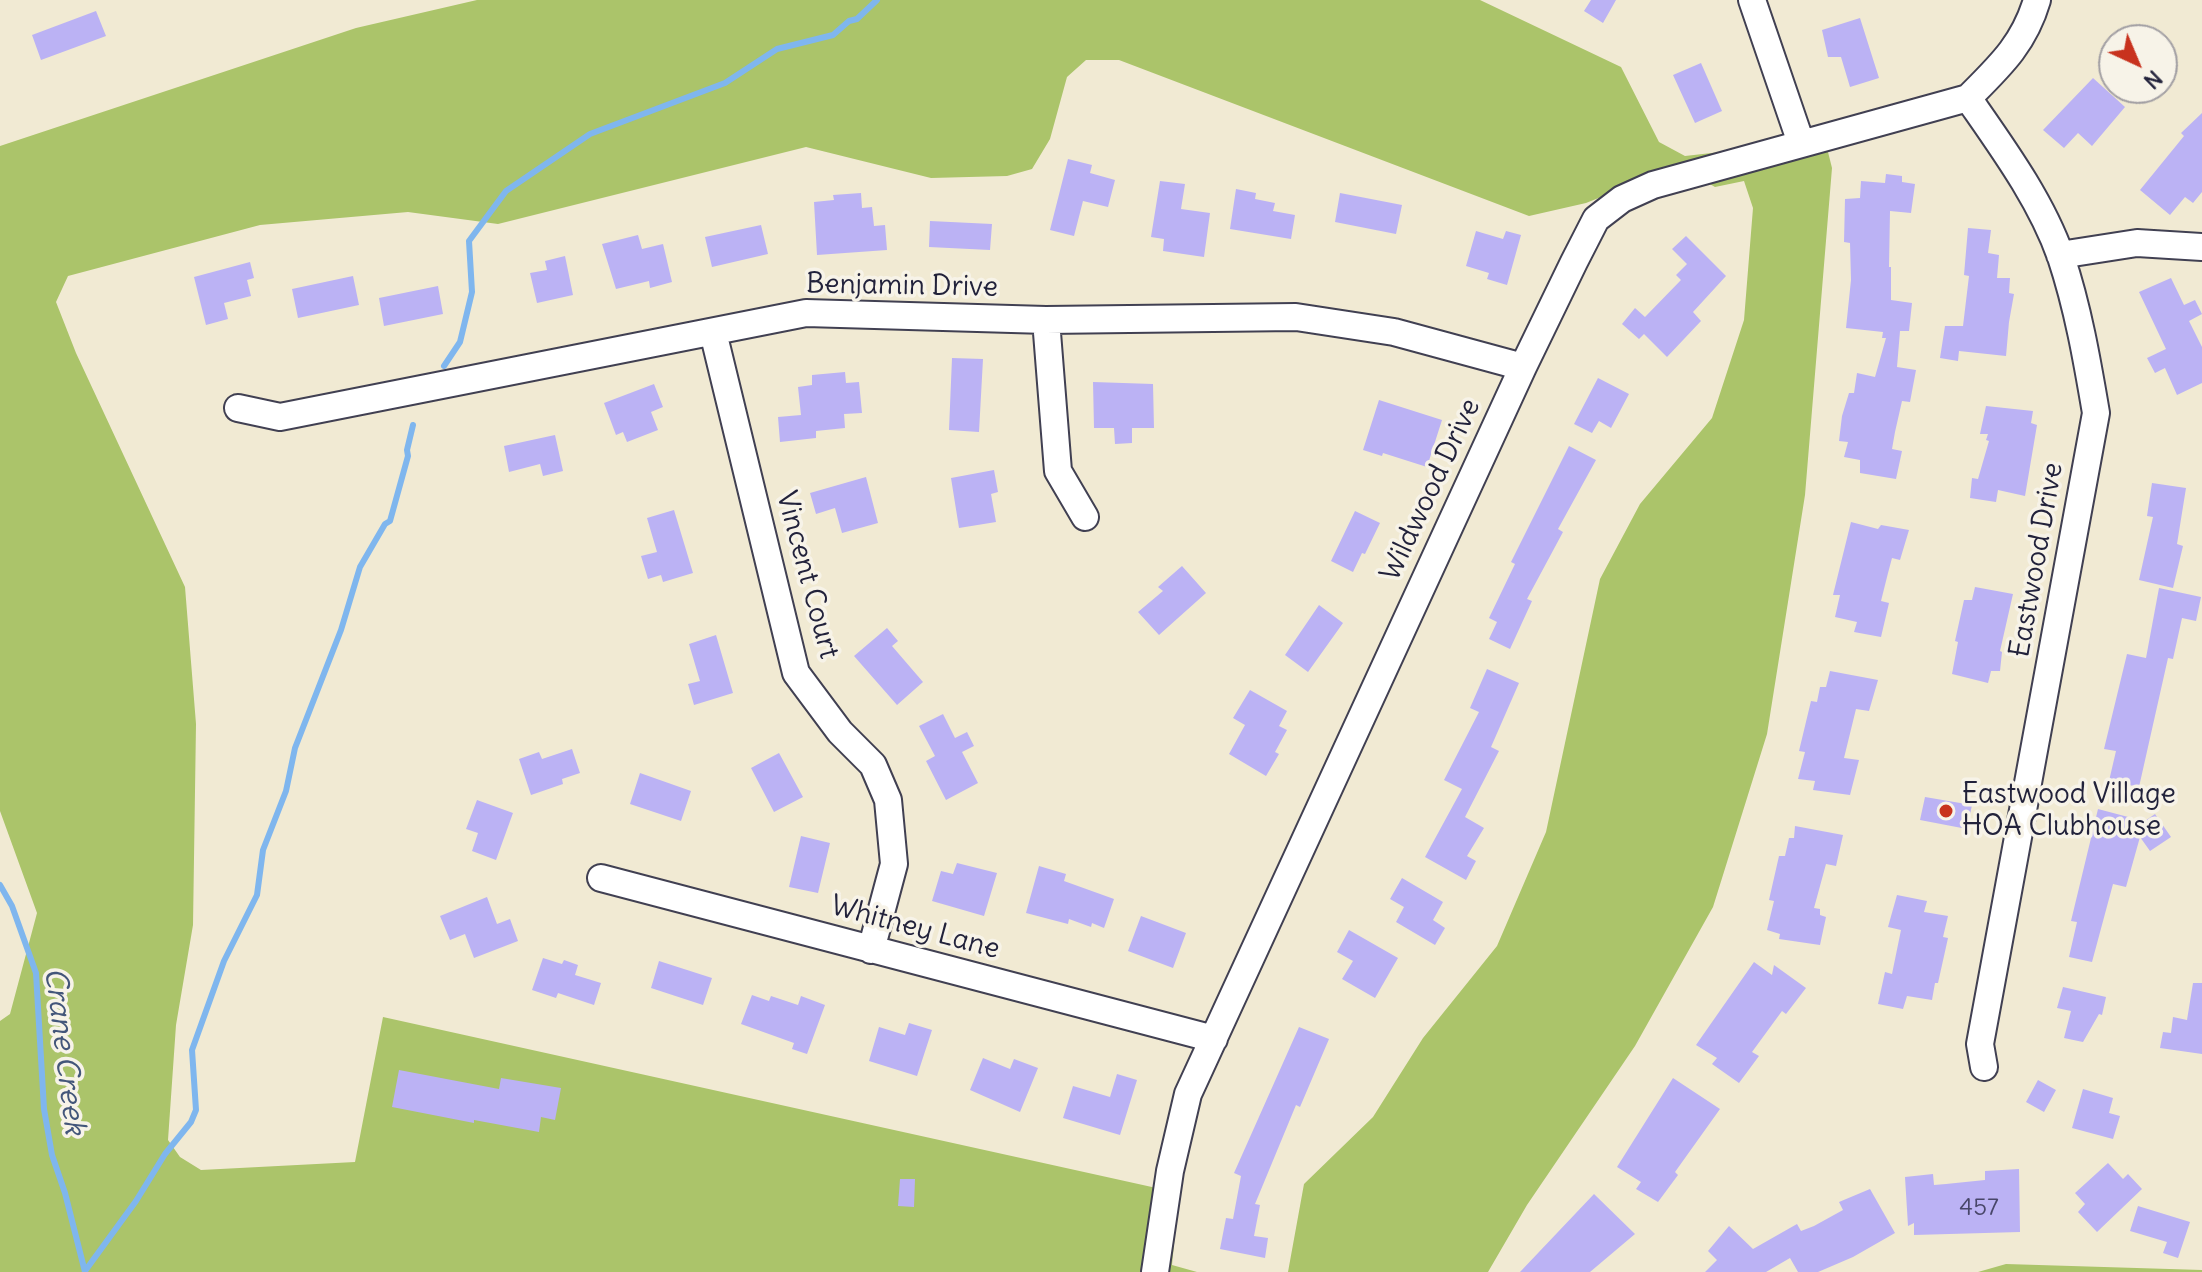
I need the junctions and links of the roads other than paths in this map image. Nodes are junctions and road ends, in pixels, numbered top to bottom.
1 (1752, 0) edge
2 (2037, 0) edge
3 (1968, 98) junction
4 (1801, 143) junction
5 (2202, 247) edge
6 (2060, 255) junction
7 (1046, 320) junction
8 (713, 332) junction
9 (1523, 367) junction
10 (238, 408) dead end
11 (1085, 517) dead end
12 (601, 878) dead end
13 (871, 950) junction
14 (1214, 1039) junction
15 (1983, 1063) dead end
16 (1155, 1272) edge

1 - 4 street
2 - 3 street, Wildwood Drive
3 - 4 street, Wildwood Drive
3 - 6 street, Eastwood Drive
4 - 9 street, Wildwood Drive
5 - 6 street
6 - 15 street, Eastwood Drive
7 - 8 street, Benjamin Drive
7 - 9 street, Benjamin Drive
7 - 11 street
8 - 10 street, Benjamin Drive
8 - 13 street, Vincent Court
9 - 14 street, Wildwood Drive
12 - 13 street, Whitney Lane
13 - 14 street, Whitney Lane
14 - 16 street, Wildwood Drive

